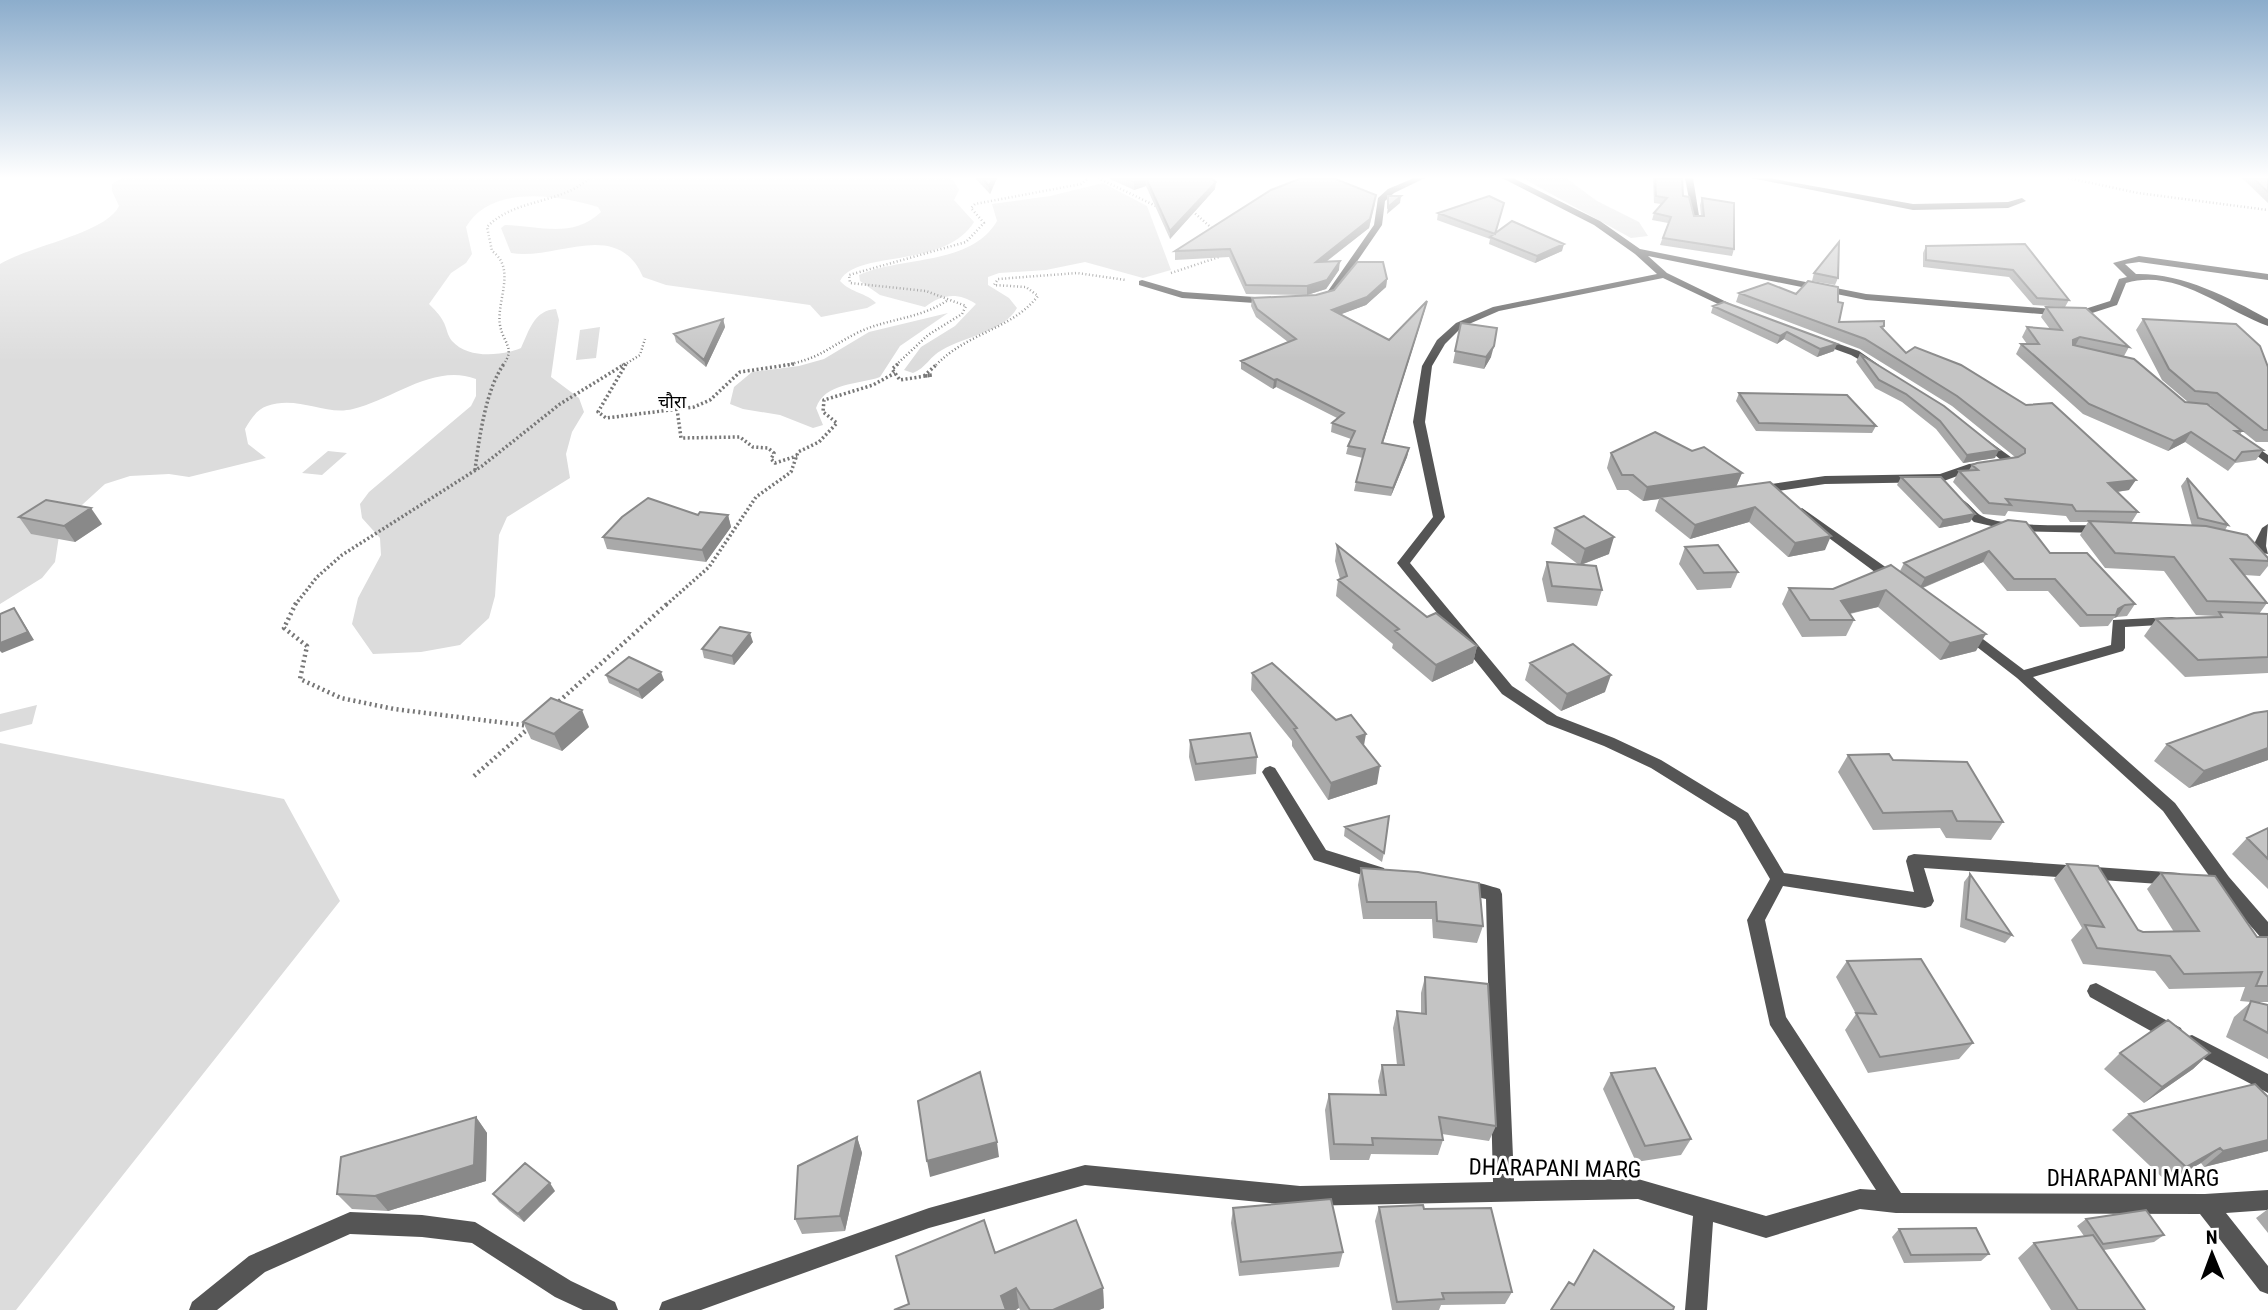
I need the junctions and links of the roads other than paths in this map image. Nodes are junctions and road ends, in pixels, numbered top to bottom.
1 (1369, 239) edge
2 (1620, 239) edge
3 (1638, 252) junction
4 (1664, 275) junction
5 (2132, 276) junction
6 (2268, 277) edge
7 (1142, 283) road end
8 (1284, 301) edge
9 (1308, 301) edge
10 (1752, 316) edge
11 (2268, 323) edge
12 (1809, 336) edge
13 (1882, 370) edge
14 (1968, 428) edge
15 (2242, 439) edge
16 (2268, 461) edge
17 (1941, 478) junction
18 (1769, 488) junction
19 (1745, 493) edge
20 (2268, 528) edge
21 (2117, 529) edge
22 (2233, 543) edge
23 (2263, 550) edge
24 (1905, 587) edge
25 (2192, 621) edge
26 (1959, 627) edge
27 (2022, 675) junction
28 (1270, 772) dead end
29 (1395, 876) edge
30 (1779, 879) junction
31 (2223, 882) junction
32 (1444, 885) edge
33 (2268, 934) edge
34 (2096, 991) dead end
35 (2268, 1084) edge
36 (1504, 1190) junction
37 (2268, 1200) edge
38 (1896, 1203) junction
39 (2205, 1204) junction
40 (1704, 1208) junction
41 (2268, 1283) edge
42 (200, 1310) edge
43 (607, 1310) edge
44 (670, 1310) edge
45 (1696, 1310) edge

1 - 9 street
2 - 3 street
3 - 4 street
3 - 5 street
4 - 10 street
4 - 30 street
5 - 6 street
5 - 11 street
7 - 8 street
12 - 13 street
14 - 17 street
15 - 16 street
17 - 18 street
17 - 21 street
18 - 19 street
18 - 24 street
20 - 23 street
22 - 23 street
25 - 27 street
26 - 27 street
27 - 31 street
28 - 29 street
30 - 31 street
30 - 38 street
31 - 33 street
32 - 36 street
34 - 35 street
36 - 40 street, DHARAPANI MARG
36 - 44 street, DHARAPANI MARG
37 - 39 street, DHARAPANI MARG
38 - 39 street, DHARAPANI MARG
38 - 40 street, DHARAPANI MARG
39 - 41 street
40 - 45 street
42 - 43 street

